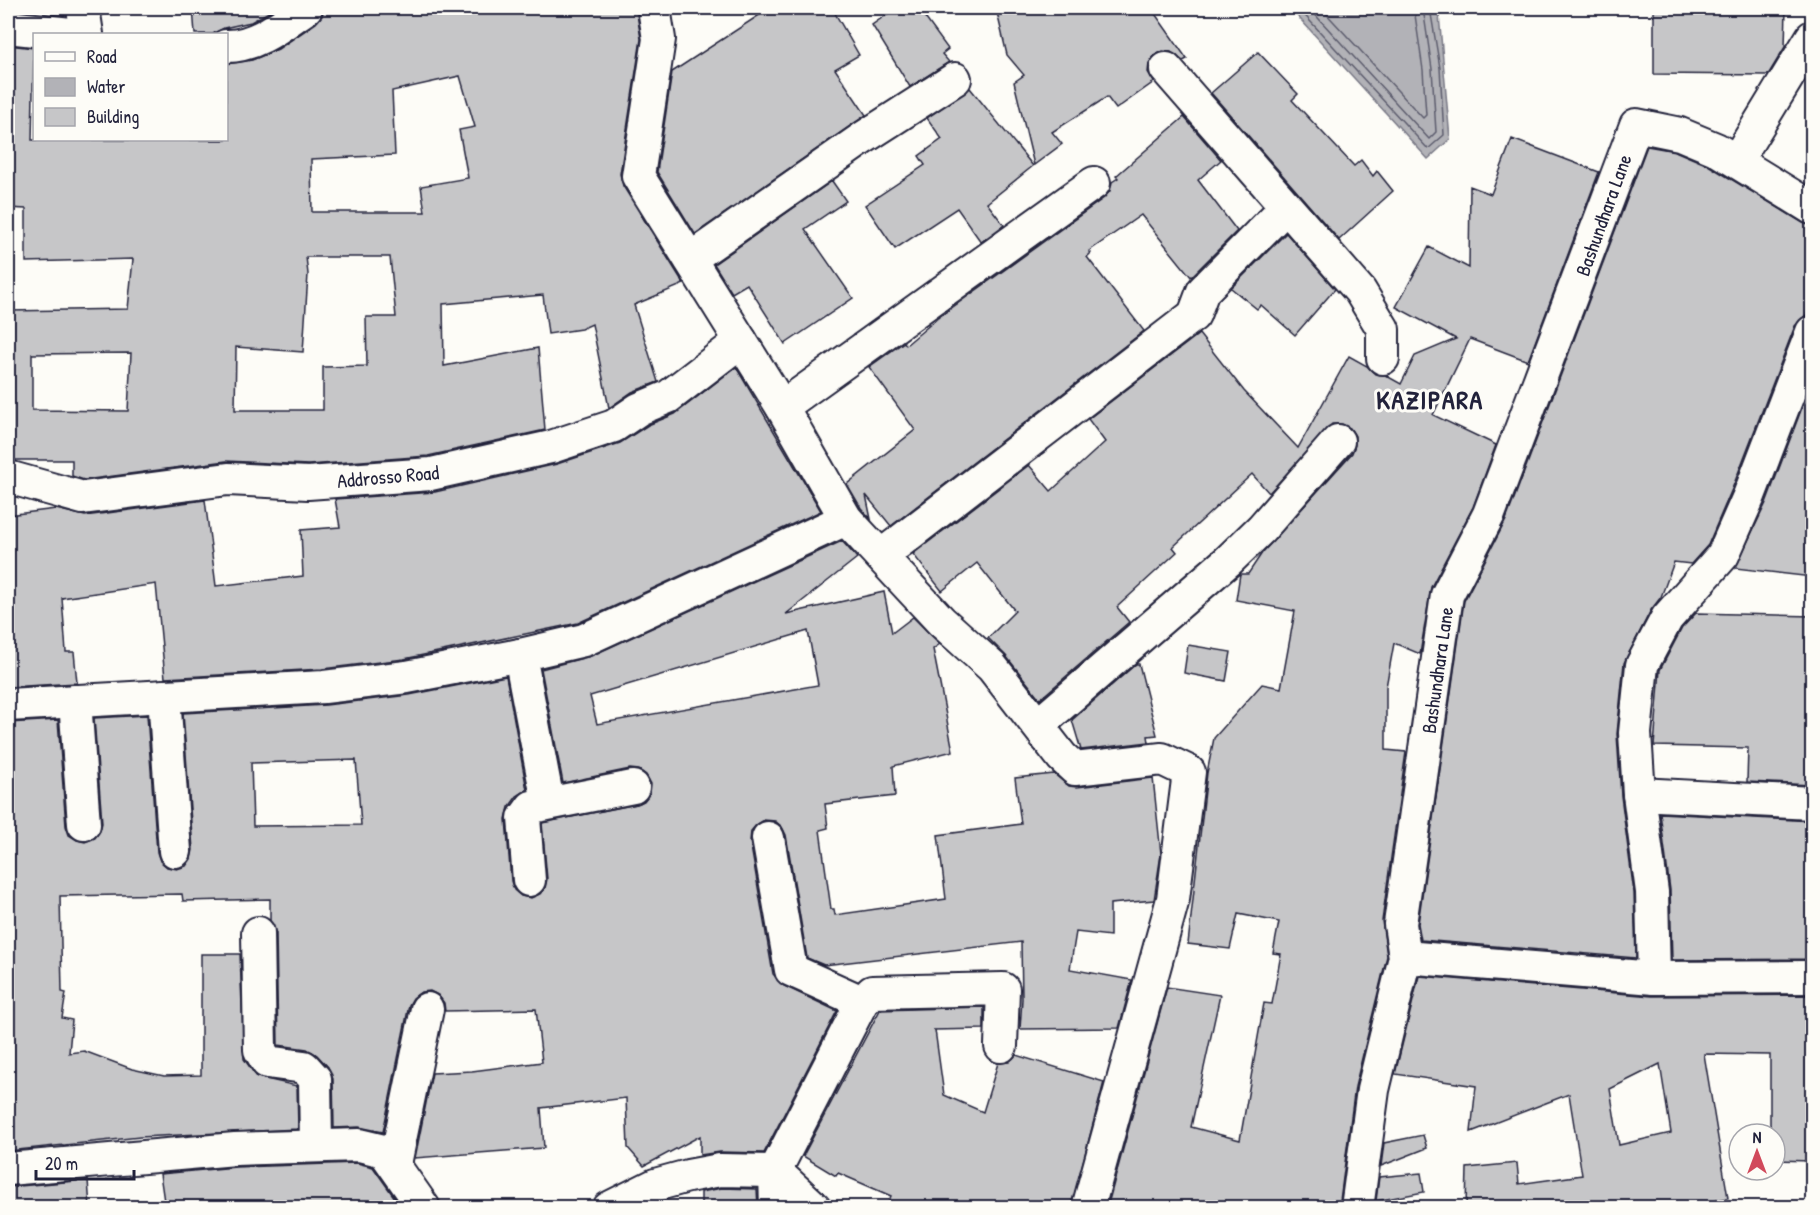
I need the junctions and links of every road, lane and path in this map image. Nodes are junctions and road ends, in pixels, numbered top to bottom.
1 (83, 8) edge
2 (306, 8) edge
3 (654, 8) edge
4 (8, 27) edge
5 (61, 33) edge
6 (87, 33) edge
7 (1812, 37) edge
8 (228, 46) edge
9 (1166, 69) dead end
10 (955, 79) dead end
11 (1737, 160) junction
12 (1094, 183) dead end
13 (1286, 207) junction
14 (1812, 208) edge
15 (690, 259) junction
16 (1812, 333) edge
17 (741, 340) junction
18 (1383, 358) dead end
19 (782, 407) junction
20 (1338, 441) dead end
21 (8, 477) edge
22 (846, 519) junction
23 (882, 556) junction
24 (520, 655) junction
25 (164, 696) junction
26 (75, 701) junction
27 (8, 705) edge
28 (1038, 725) junction
29 (633, 787) dead end
30 (1639, 794) junction
31 (548, 802) junction
32 (1812, 803) edge
33 (84, 824) dead end
34 (768, 838) dead end
35 (175, 851) dead end
36 (529, 880) dead end
37 (258, 933) dead end
38 (1405, 957) junction
39 (1812, 977) edge
40 (1654, 978) junction
41 (862, 1002) junction
42 (427, 1010) dead end
43 (1000, 1046) dead end
44 (316, 1145) junction
45 (395, 1164) junction
46 (8, 1169) edge
47 (775, 1171) junction
48 (424, 1208) edge
49 (609, 1208) edge
50 (776, 1208) edge
51 (815, 1208) edge
52 (1088, 1208) edge
53 (1357, 1208) edge

1 - 6 street
2 - 8 street
3 - 15 street
4 - 5 street
7 - 11 street
9 - 13 street
10 - 15 street
11 - 14 street
11 - 38 street, Bashundhara Lane
12 - 19 street
13 - 18 street
13 - 23 street
15 - 17 street
16 - 30 street
17 - 19 street
17 - 21 street, Addrosso Road
19 - 22 street
20 - 28 street
22 - 23 street
22 - 24 street
23 - 28 street
24 - 25 street
24 - 31 street
25 - 26 street
25 - 35 street
26 - 27 street
26 - 33 street
28 - 52 street
29 - 31 street
30 - 32 street
30 - 40 street
31 - 36 street
34 - 41 street
37 - 44 street
38 - 40 street
38 - 53 street, Bashundhara Lane
39 - 40 street
41 - 43 street
41 - 47 street
42 - 45 street
44 - 45 street
44 - 46 street
45 - 48 street
47 - 49 street
47 - 50 street
47 - 51 street

